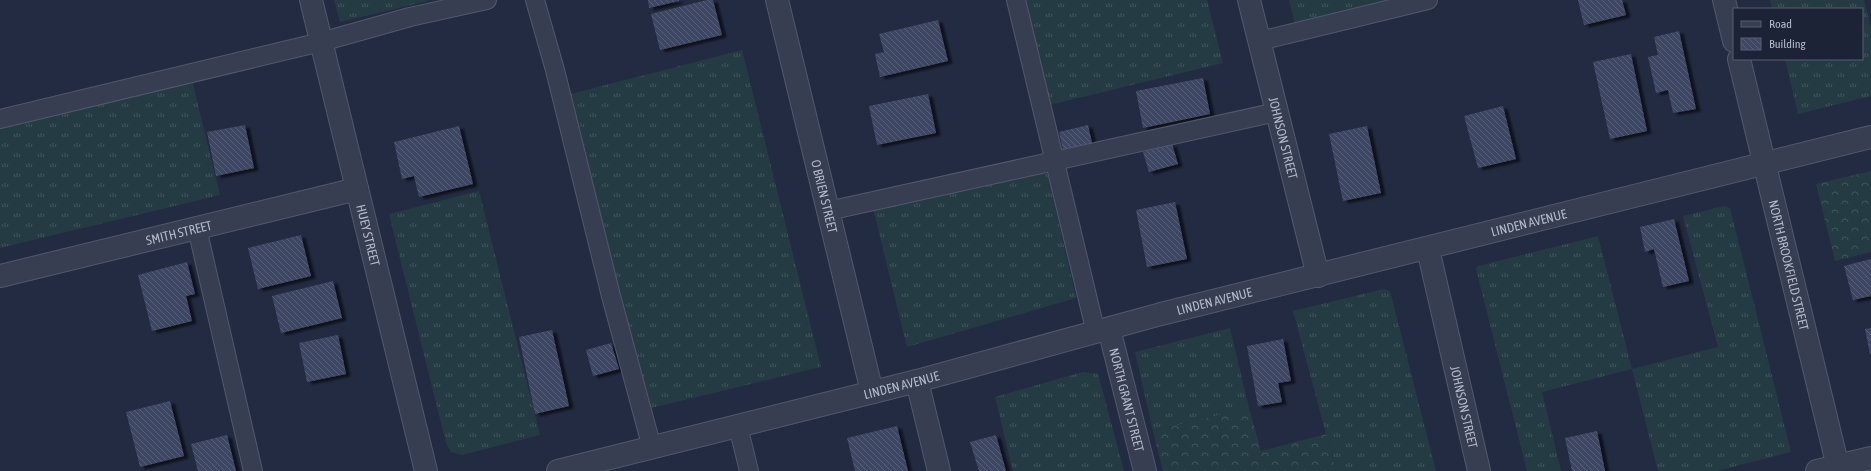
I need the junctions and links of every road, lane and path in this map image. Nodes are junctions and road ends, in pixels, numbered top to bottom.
1 (311, 0) edge
2 (487, 0) edge
3 (535, 0) edge
4 (777, 0) edge
5 (1016, 0) edge
6 (1250, 0) edge
7 (1428, 0) edge
8 (1724, 0) edge
9 (1733, 37) edge
10 (1260, 40) junction
11 (321, 42) junction
12 (1739, 60) edge
13 (1277, 112) junction
14 (0, 119) edge
15 (1871, 137) edge
16 (1055, 162) junction
17 (1765, 163) junction
18 (357, 189) junction
19 (828, 211) junction
20 (197, 228) junction
21 (1428, 249) junction
22 (0, 276) edge
23 (1318, 276) junction
24 (1103, 331) junction
25 (917, 381) junction
26 (872, 392) junction
27 (738, 426) junction
28 (652, 448) junction
29 (1871, 458) edge
30 (1831, 469) edge
31 (254, 471) edge
32 (426, 471) edge
33 (558, 471) edge
34 (749, 471) edge
35 (939, 471) edge
36 (1145, 471) edge
37 (1480, 471) edge

1 - 11 street, HUEY STREET
2 - 11 lane
3 - 28 lane
4 - 19 street, O BRIEN STREET
5 - 16 lane
6 - 10 street, JOHNSON STREET
7 - 10 lane
8 - 9 street
10 - 13 street, JOHNSON STREET
11 - 14 lane
11 - 18 street, HUEY STREET
12 - 17 street, NORTH BROOKFIELD STREET
13 - 16 lane
13 - 23 street, JOHNSON STREET
15 - 17 street, LINDEN AVENUE
16 - 19 lane
16 - 24 lane
17 - 21 street, LINDEN AVENUE
17 - 30 street, NORTH BROOKFIELD STREET
18 - 20 street, SMITH STREET
18 - 32 street, HUEY STREET
19 - 26 street, O BRIEN STREET
20 - 22 street, SMITH STREET
20 - 31 lane
21 - 23 street, LINDEN AVENUE
21 - 37 street, JOHNSON STREET
23 - 24 street, LINDEN AVENUE
24 - 25 street, LINDEN AVENUE
24 - 36 street, NORTH GRANT STREET
25 - 26 street, LINDEN AVENUE
25 - 35 street
26 - 27 street, LINDEN AVENUE
27 - 28 street, LINDEN AVENUE
27 - 34 lane
28 - 33 street, LINDEN AVENUE
29 - 30 street

